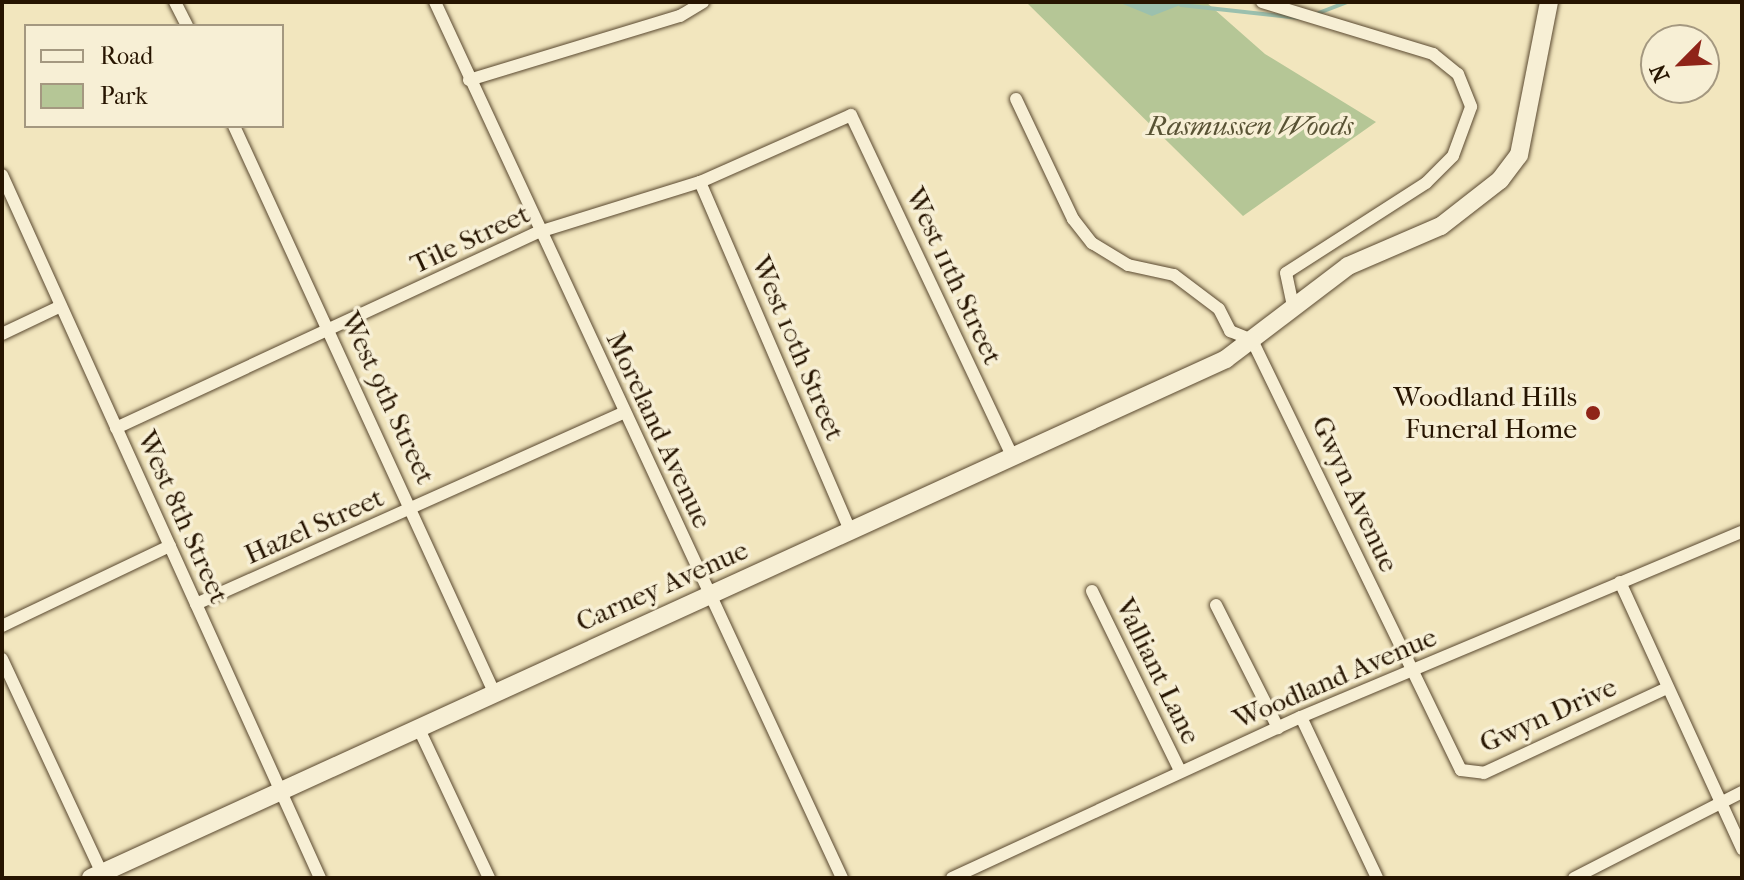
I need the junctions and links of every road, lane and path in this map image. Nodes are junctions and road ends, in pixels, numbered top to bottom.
1 (175, 2) edge
2 (435, 2) edge
3 (1262, 2) edge
4 (1549, 2) edge
5 (702, 3) edge
6 (186, 24) edge
7 (469, 80) junction
8 (1016, 99) dead end
9 (851, 115) joint
10 (235, 128) edge
11 (2, 175) edge
12 (700, 182) junction
13 (539, 232) junction
14 (61, 306) junction
15 (1293, 307) junction
16 (329, 332) junction
17 (2, 334) edge
18 (1252, 340) junction
19 (625, 412) junction
20 (116, 428) junction
21 (1013, 457) junction
22 (414, 509) junction
23 (851, 532) junction
24 (1742, 532) edge
25 (170, 546) junction
26 (1620, 582) junction
27 (1092, 591) dead end
28 (710, 595) junction
29 (196, 604) junction
30 (1216, 605) dead end
31 (2, 626) edge
32 (2, 659) edge
33 (1412, 671) junction
34 (1667, 688) junction
35 (494, 692) junction
36 (1301, 717) junction
37 (418, 727) junction
38 (1278, 728) junction
39 (1180, 771) junction
40 (280, 789) junction
41 (1742, 792) edge
42 (1719, 803) junction
43 (1742, 849) edge
44 (99, 876) edge
45 (320, 878) edge
46 (489, 878) edge
47 (842, 878) edge
48 (952, 878) edge
49 (1377, 878) edge
50 (1574, 878) edge

1 - 6 street
2 - 7 street, Moreland Avenue
3 - 15 street
4 - 15 main road, Carney Avenue
5 - 7 street
7 - 13 street, Moreland Avenue
8 - 18 street
9 - 12 street, Tile Street
9 - 21 street, West 11th Street
10 - 16 street, West 9th Street
11 - 14 street, West 8th Street
12 - 13 street, Tile Street
12 - 23 street, West 10th Street
13 - 16 street, Tile Street
13 - 19 street, Moreland Avenue
14 - 17 street
14 - 20 street, West 8th Street
15 - 18 main road, Carney Avenue
16 - 20 street, Tile Street
16 - 22 street, West 9th Street
18 - 21 main road, Carney Avenue
18 - 33 street, Gwyn Avenue
19 - 22 street, Hazel Street
19 - 28 street, Moreland Avenue
20 - 25 street, West 8th Street
21 - 23 main road, Carney Avenue
22 - 29 street, Hazel Street
22 - 35 street, West 9th Street
23 - 28 main road, Carney Avenue
24 - 26 street, Woodland Avenue
25 - 29 street, West 8th Street
25 - 31 street
26 - 33 street, Woodland Avenue
26 - 34 street
27 - 39 street, Valliant Lane
28 - 35 main road, Carney Avenue
28 - 47 street, Moreland Avenue
29 - 40 street, West 8th Street
30 - 38 street
32 - 44 street
33 - 34 street, Gwyn Drive
33 - 36 street, Woodland Avenue
34 - 42 street
35 - 37 main road, Carney Avenue
36 - 38 street, Woodland Avenue
36 - 49 street
37 - 40 main road, Carney Avenue
37 - 46 street
38 - 39 street, Woodland Avenue
39 - 48 street, Woodland Avenue
40 - 44 main road, Carney Avenue
40 - 45 street, West 8th Street
41 - 42 street
42 - 43 street
42 - 50 street

